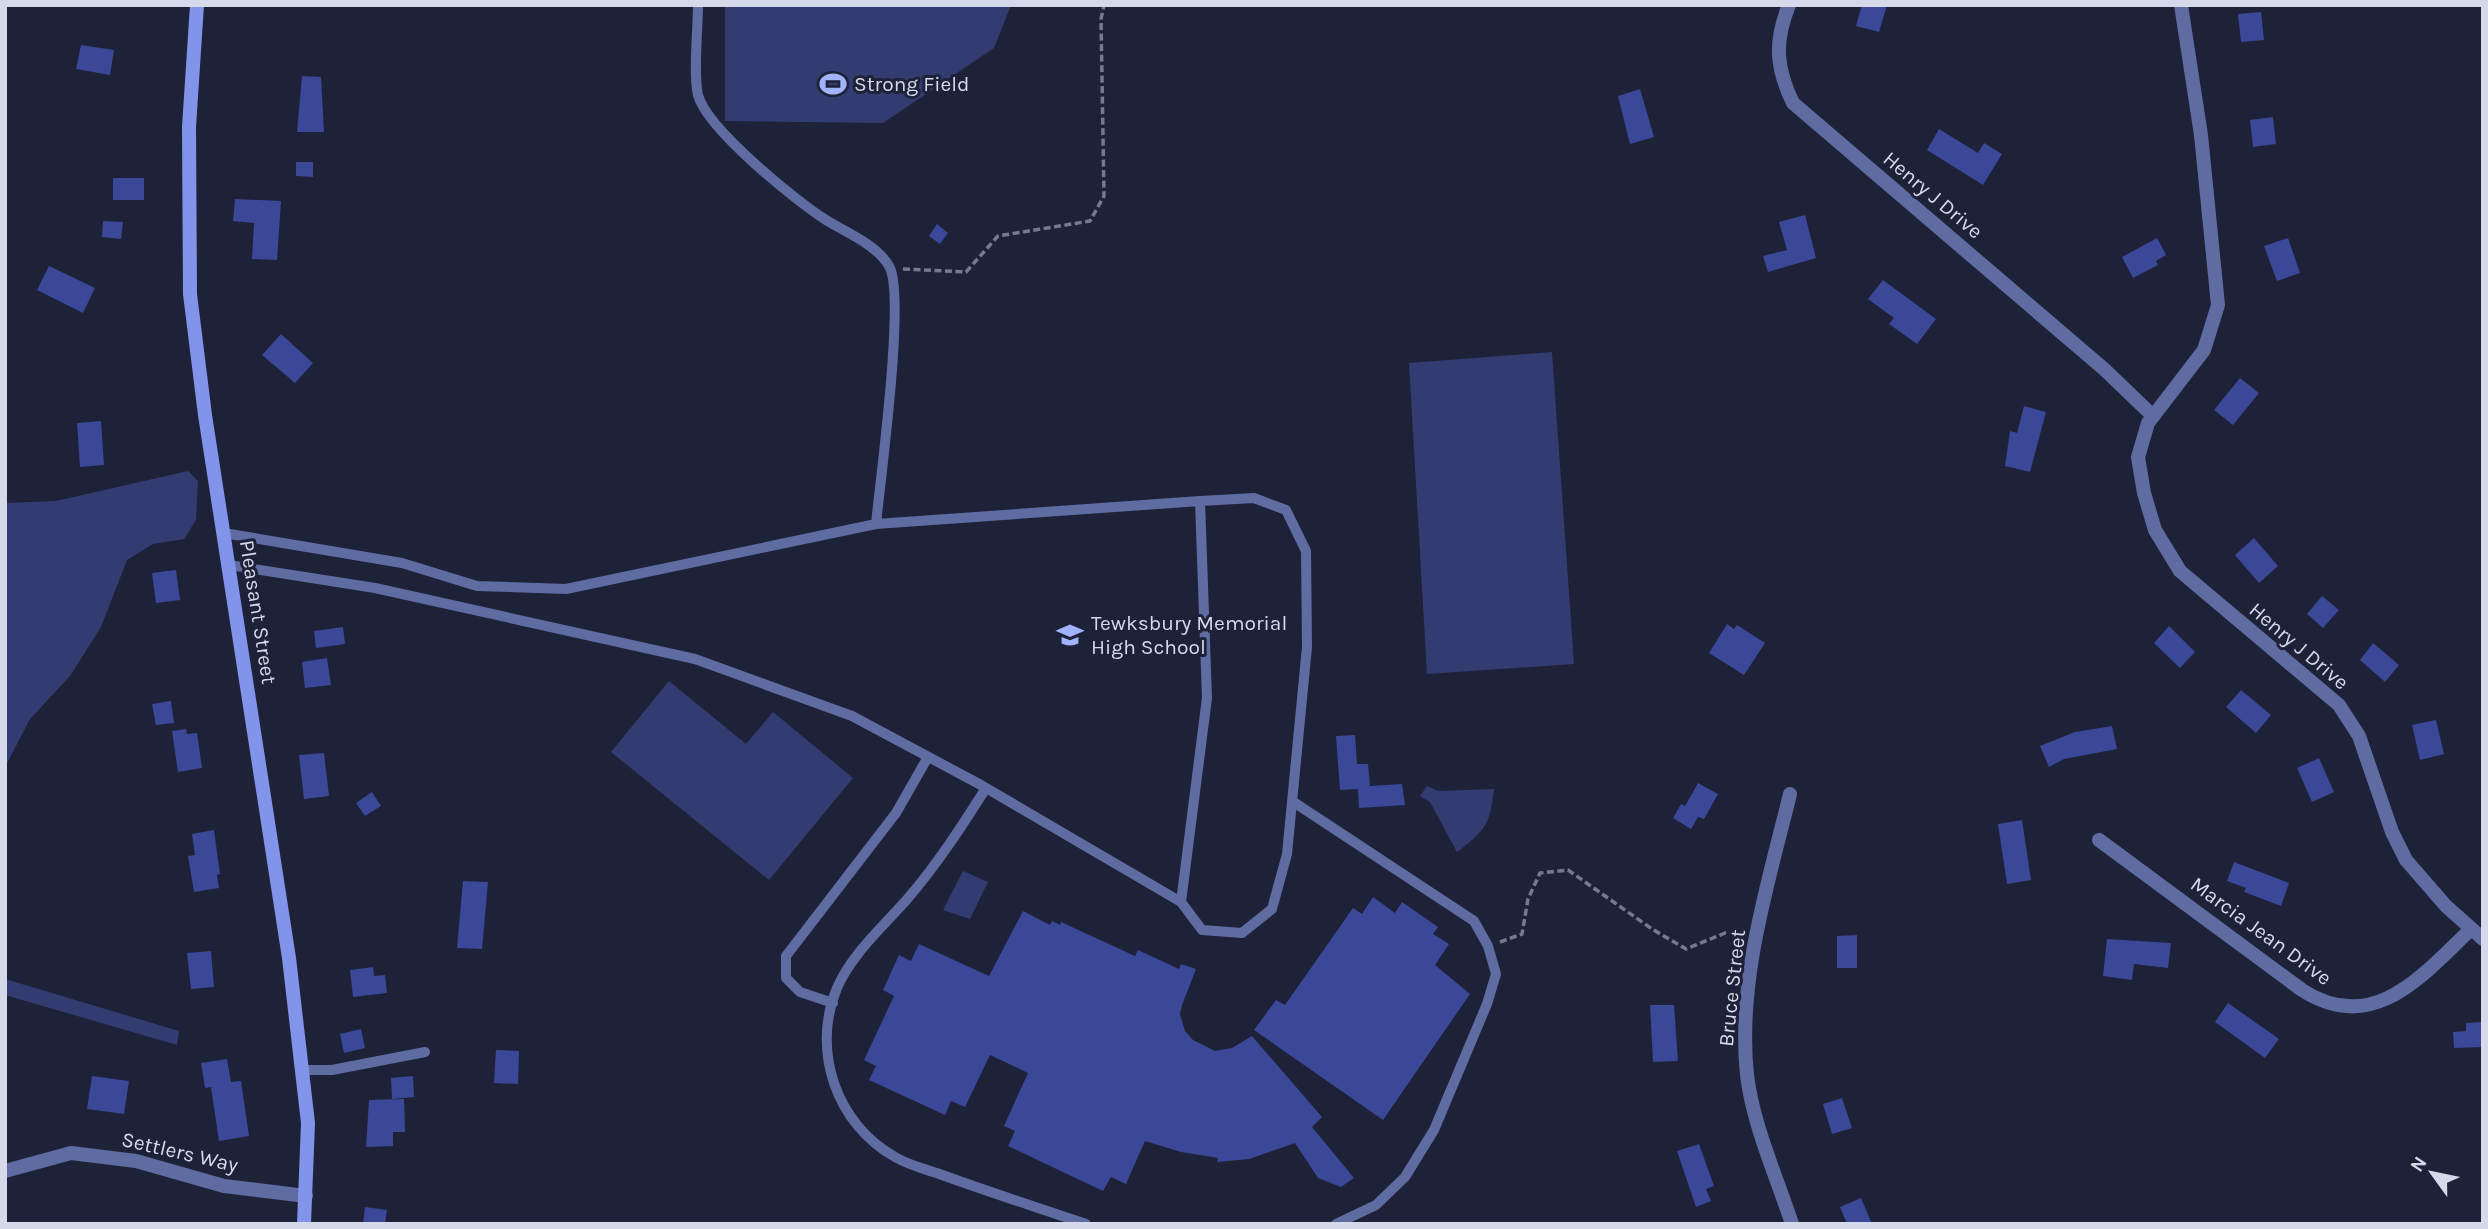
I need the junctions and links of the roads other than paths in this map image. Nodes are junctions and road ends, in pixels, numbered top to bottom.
1 (197, 5) edge
2 (698, 5) edge
3 (1789, 5) edge
4 (2181, 5) edge
5 (2153, 416) junction
6 (1200, 501) junction
7 (876, 524) junction
8 (224, 533) junction
9 (229, 565) junction
10 (928, 757) junction
11 (986, 788) junction
12 (1790, 794) dead end
13 (1292, 801) junction
14 (2099, 840) dead end
15 (1181, 902) junction
16 (2471, 929) junction
17 (2483, 939) edge
18 (833, 1003) junction
19 (425, 1052) dead end
20 (302, 1070) junction
21 (5, 1171) edge
22 (306, 1196) junction
23 (304, 1224) edge
24 (1086, 1224) edge
25 (1336, 1224) edge
26 (1792, 1224) edge

1 - 8 main road, Pleasant Street
2 - 7 lane
3 - 5 street, Henry J Drive
4 - 5 street, Henry J Drive
5 - 16 street, Henry J Drive
6 - 7 lane
6 - 13 lane
6 - 15 lane
7 - 8 lane
8 - 9 main road, Pleasant Street
9 - 10 lane
9 - 20 main road, Pleasant Street
10 - 11 lane
10 - 18 lane
11 - 15 lane
11 - 18 lane
12 - 26 street, Bruce Street
13 - 15 lane
13 - 25 lane
14 - 16 street, Marcia Jean Drive
16 - 17 street, Henry J Drive
18 - 24 lane
19 - 20 lane
20 - 22 main road, Pleasant Street
21 - 22 street, Settlers Way
22 - 23 main road, Pleasant Street

